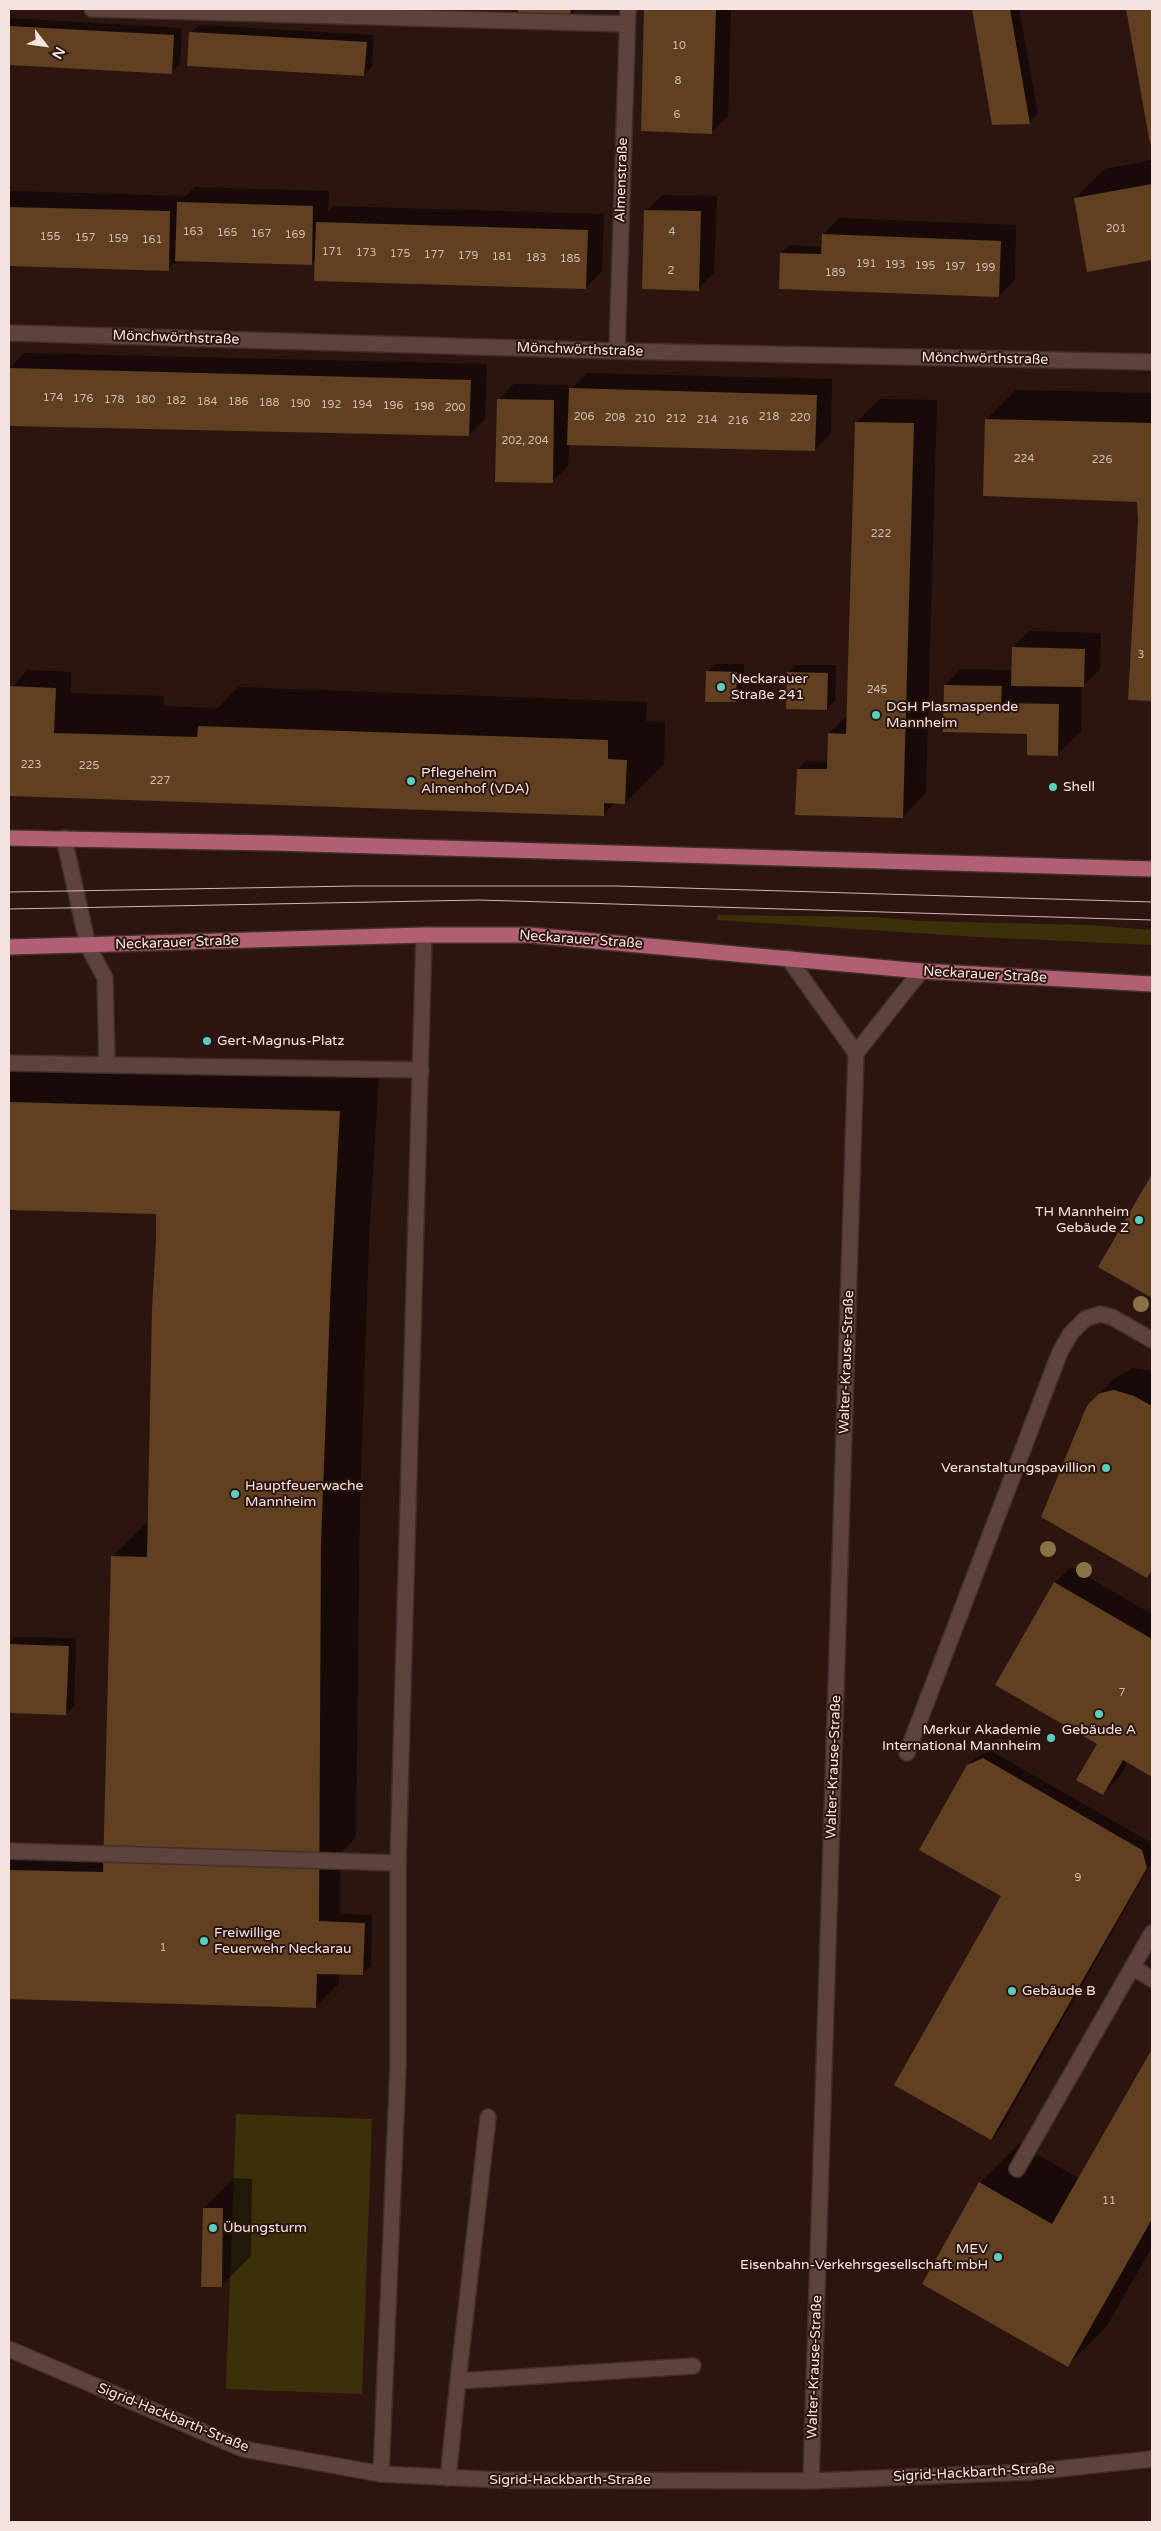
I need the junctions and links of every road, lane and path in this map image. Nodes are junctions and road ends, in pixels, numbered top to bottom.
1 (92, 9) edge
2 (628, 9) edge
3 (627, 24) junction
4 (9, 333) edge
5 (617, 351) junction
6 (1152, 362) edge
7 (9, 838) edge
8 (64, 838) junction
9 (1152, 870) edge
10 (424, 935) junction
11 (88, 946) junction
12 (9, 947) edge
13 (788, 958) junction
14 (921, 971) junction
15 (1152, 984) edge
16 (856, 1053) junction
17 (9, 1062) edge
18 (107, 1065) junction
19 (421, 1070) junction
20 (1152, 1340) edge
21 (907, 1753) dead end
22 (9, 1851) edge
23 (398, 1863) junction
24 (1152, 1933) edge
25 (1132, 1967) junction
26 (1152, 1979) edge
27 (488, 2117) dead end
28 (1017, 2169) dead end
29 (9, 2349) edge
30 (693, 2366) dead end
31 (458, 2381) junction
32 (1152, 2459) edge
33 (381, 2474) junction
34 (448, 2478) junction
35 (811, 2481) junction

1 - 3 street
2 - 3 street, Almenstraße
3 - 5 street, Almenstraße
4 - 5 street, Mönchwörthstraße
5 - 6 street, Mönchwörthstraße
7 - 8 main road
8 - 9 main road
8 - 11 street
10 - 11 main road, Neckarauer Straße
10 - 13 main road, Neckarauer Straße
10 - 19 street
11 - 12 main road, Neckarauer Straße
11 - 18 street
13 - 14 main road, Neckarauer Straße
13 - 16 street
14 - 15 main road, Neckarauer Straße
14 - 16 street
16 - 35 street, Walter-Krause-Straße
17 - 18 street
18 - 19 street
19 - 23 street
20 - 21 street
22 - 23 street
23 - 33 street
24 - 25 street
25 - 26 street
25 - 28 street
27 - 31 street
29 - 33 street, Sigrid-Hackbarth-Straße
30 - 31 street
31 - 34 street
32 - 35 street, Sigrid-Hackbarth-Straße
33 - 34 street, Sigrid-Hackbarth-Straße
34 - 35 street, Sigrid-Hackbarth-Straße

